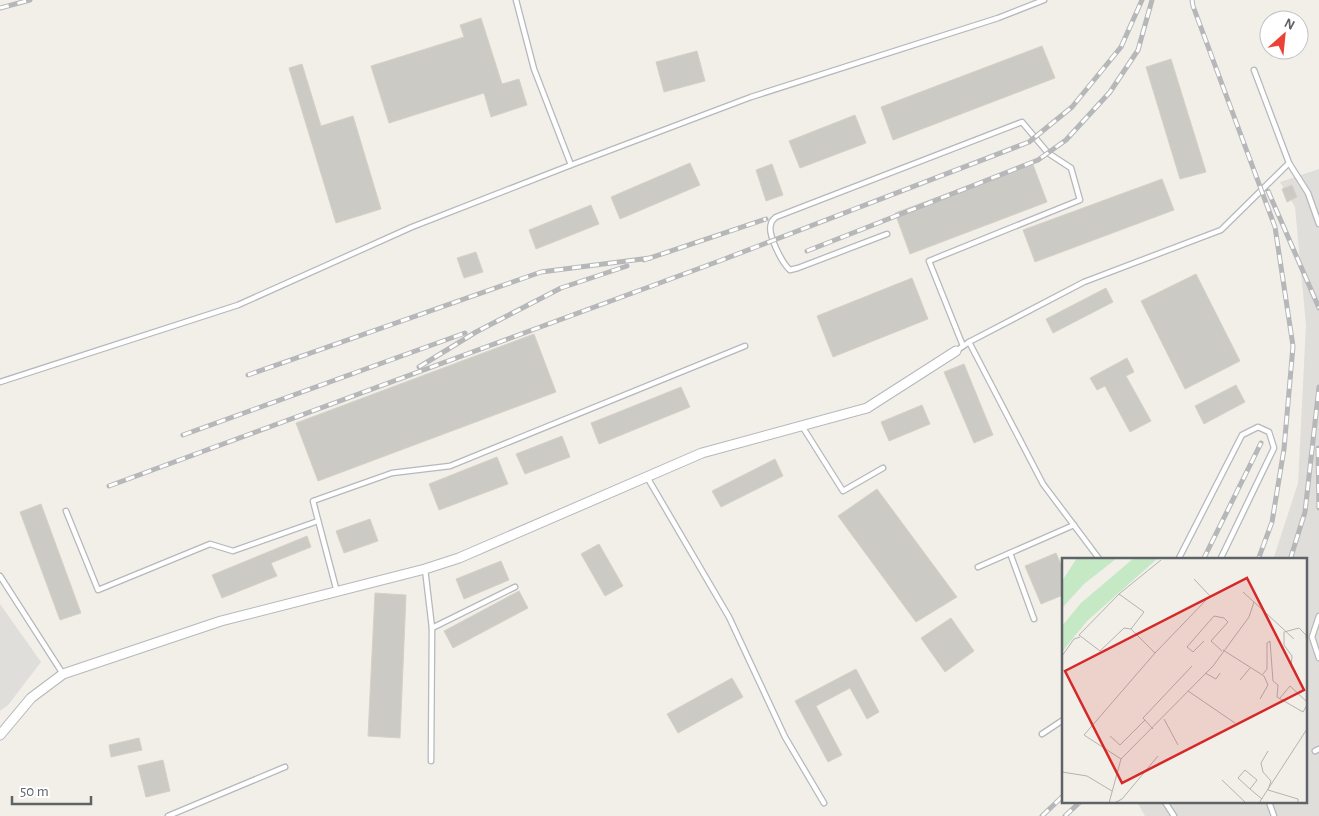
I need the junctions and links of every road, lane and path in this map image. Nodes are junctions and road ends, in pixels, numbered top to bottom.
1 (516, 0) edge
2 (1044, 0) edge
3 (1254, 70) dead end
4 (1289, 163) junction
5 (571, 165) junction
6 (1319, 224) edge
7 (886, 234) dead end
8 (969, 342) junction
9 (745, 346) dead end
10 (960, 349) junction
11 (0, 382) edge
12 (802, 426) junction
13 (883, 468) dead end
14 (647, 477) junction
15 (66, 511) dead end
16 (318, 521) junction
17 (1074, 525) junction
18 (1010, 553) junction
19 (1099, 558) edge
20 (1179, 558) edge
21 (1221, 558) edge
22 (978, 567) dead end
23 (425, 569) junction
24 (0, 576) edge
25 (515, 587) dead end
26 (337, 592) junction
27 (1319, 616) edge
28 (1034, 619) dead end
29 (432, 628) junction
30 (1319, 658) edge
31 (63, 674) junction
32 (1062, 721) edge
33 (1042, 734) dead end
34 (0, 735) edge
35 (431, 762) dead end
36 (285, 766) dead end
37 (824, 802) dead end
38 (1167, 804) edge
39 (1270, 804) edge
40 (168, 816) edge
41 (1174, 816) edge
42 (1274, 816) edge

1 - 5 lane
2 - 5 lane
3 - 4 lane
4 - 6 lane
4 - 8 lane
5 - 11 lane
7 - 10 lane
8 - 10 lane
8 - 17 lane
9 - 16 lane
10 - 12 street
12 - 13 lane
12 - 14 street
14 - 23 street
14 - 37 lane
15 - 16 lane
16 - 26 lane
17 - 18 lane
17 - 19 lane
18 - 22 lane
18 - 28 lane
20 - 21 lane
23 - 26 street
23 - 29 lane
24 - 31 lane
25 - 29 lane
26 - 31 street
27 - 30 lane
29 - 35 lane
31 - 34 street
32 - 33 lane
36 - 40 lane
38 - 41 lane
39 - 42 lane

